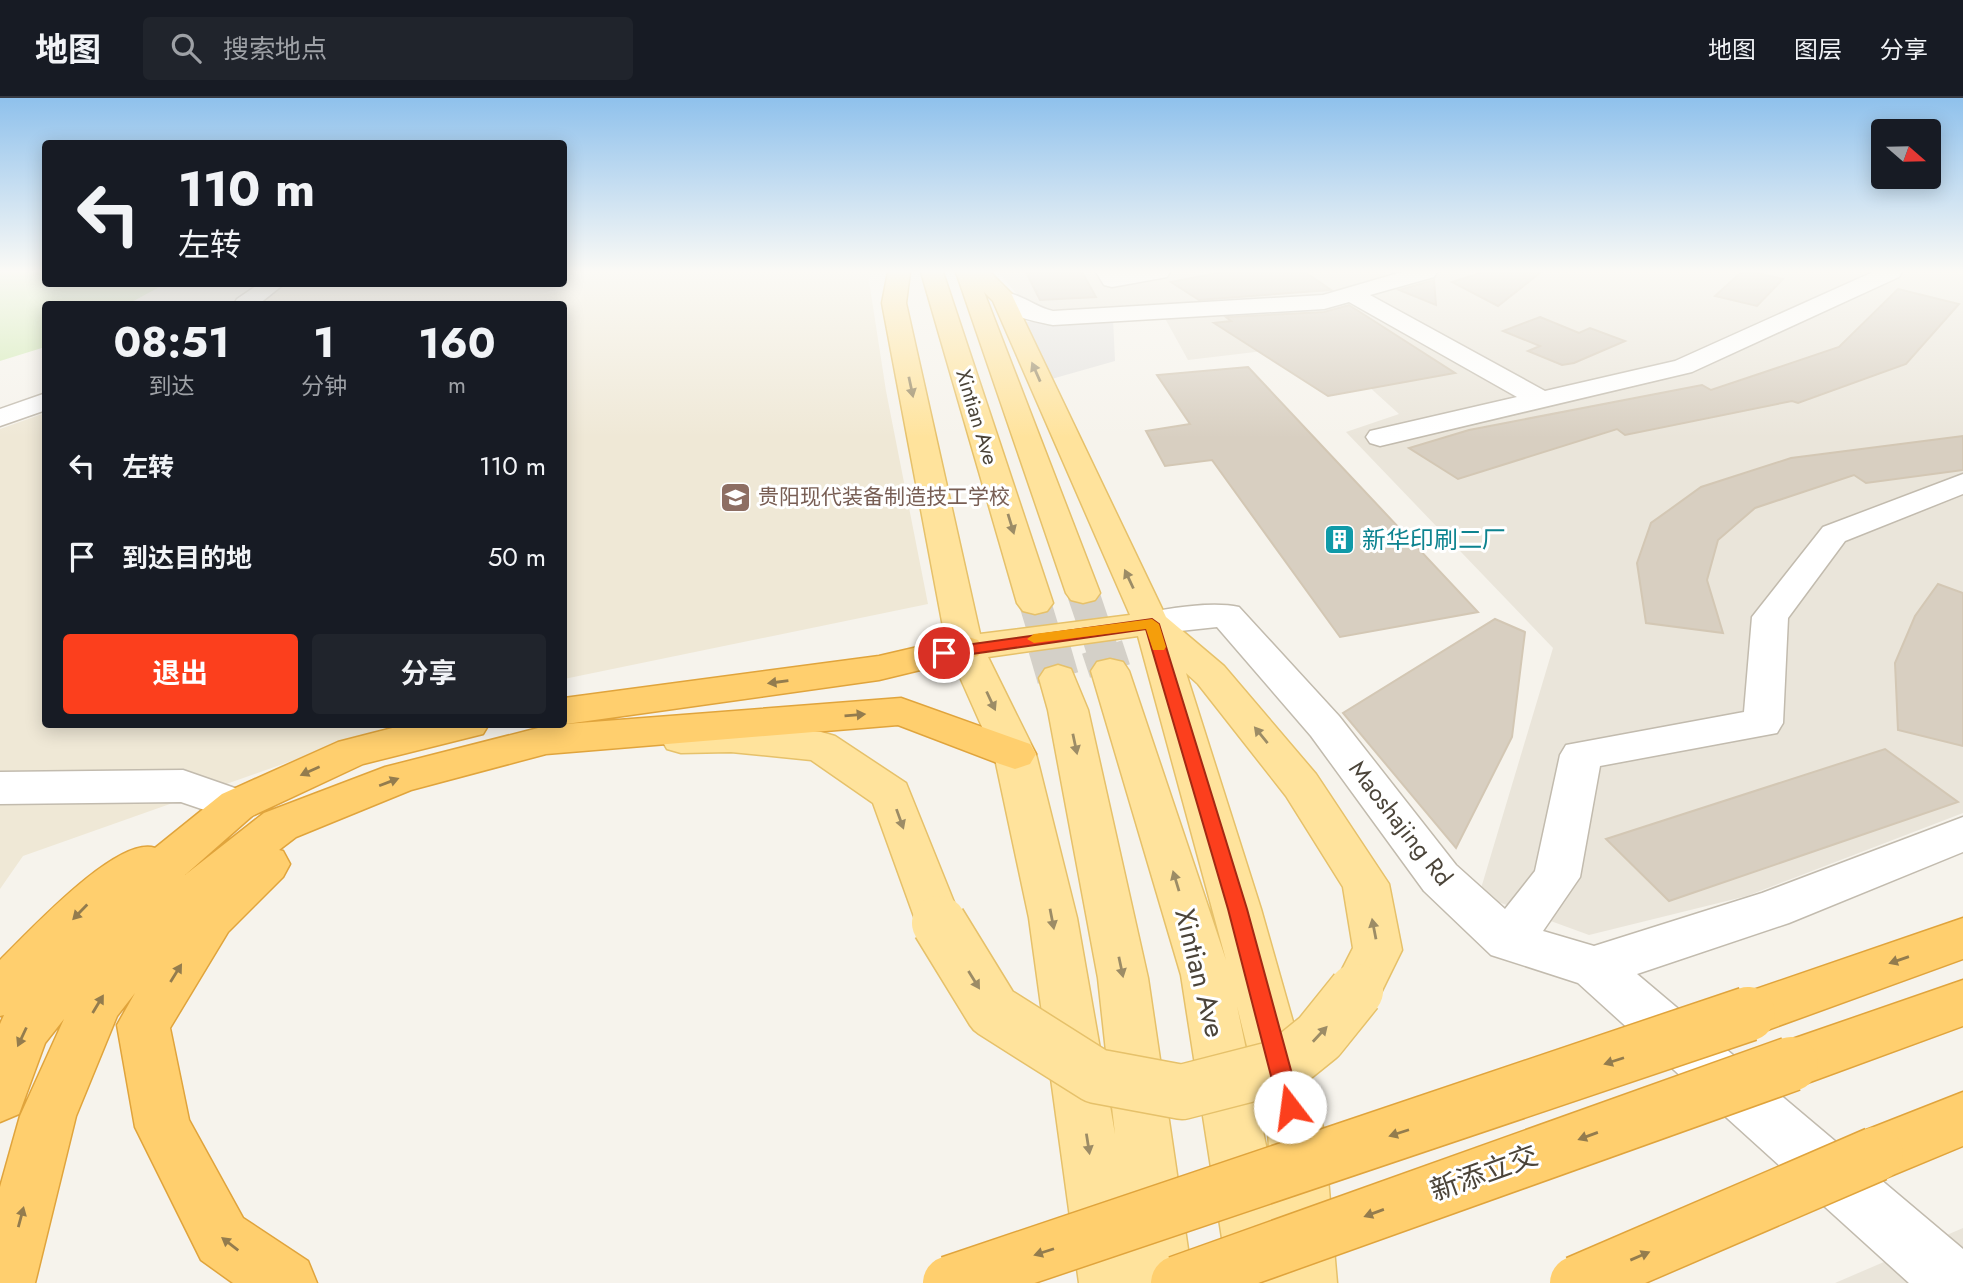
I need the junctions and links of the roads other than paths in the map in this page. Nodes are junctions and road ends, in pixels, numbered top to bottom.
1 (899, 327) edge
2 (949, 327) edge
3 (985, 327) edge
4 (1010, 327) edge
5 (1411, 327) edge
6 (1771, 327) edge
7 (1542, 400) junction
8 (42, 402) edge
9 (0, 418) edge
10 (1380, 437) dead end
11 (1963, 483) edge
12 (1083, 593) tunnel mouth
13 (1035, 603) tunnel mouth
14 (1152, 624) junction
15 (965, 648) junction
16 (1110, 671) tunnel mouth
17 (1058, 678) tunnel mouth
18 (567, 724) edge
19 (567, 725) edge
20 (567, 727) edge
21 (451, 728) edge
22 (549, 728) edge
23 (1016, 754) junction
24 (0, 788) edge
25 (237, 805) junction
26 (330, 805) junction
27 (1963, 834) edge
28 (1963, 938) edge
29 (1508, 941) junction
30 (1594, 967) junction
31 (0, 994) edge
32 (1963, 1003) edge
33 (0, 1096) edge
34 (1963, 1119) edge
35 (4, 1283) edge
36 (286, 1283) edge
37 (950, 1283) edge
38 (1110, 1283) edge
39 (1162, 1283) edge
40 (1178, 1283) edge
41 (1260, 1283) edge
42 (1306, 1283) edge
43 (1577, 1283) edge
44 (1955, 1283) edge

1 -> 15 main road
2 -> 13 main road, Xintian Ave
3 - 12 main road, Xintian Ave
14 -> 4 main road
5 - 7 street
6 - 7 street
7 - 10 street
8 - 9 street
11 - 29 street
14 - 15 main road
20 -> 14 main road, bridge
14 - 29 street, Maoshajing Rd
14 - 42 main road
15 -> 18 highway
15 -> 23 main road
41 -> 16 main road, Xintian Ave
17 -> 39 main road
19 -> 23 highway
21 -> 25 highway
26 -> 22 highway
23 -> 38 main road
24 - 25 street
25 -> 31 highway
25 -> 33 highway
35 -> 26 highway
36 -> 26 highway
27 - 30 street
28 -> 37 highway, bridge
29 - 30 street, Maoshajing Rd
30 - 44 street
32 -> 40 highway, 新添立交, bridge
43 -> 34 highway, bridge

